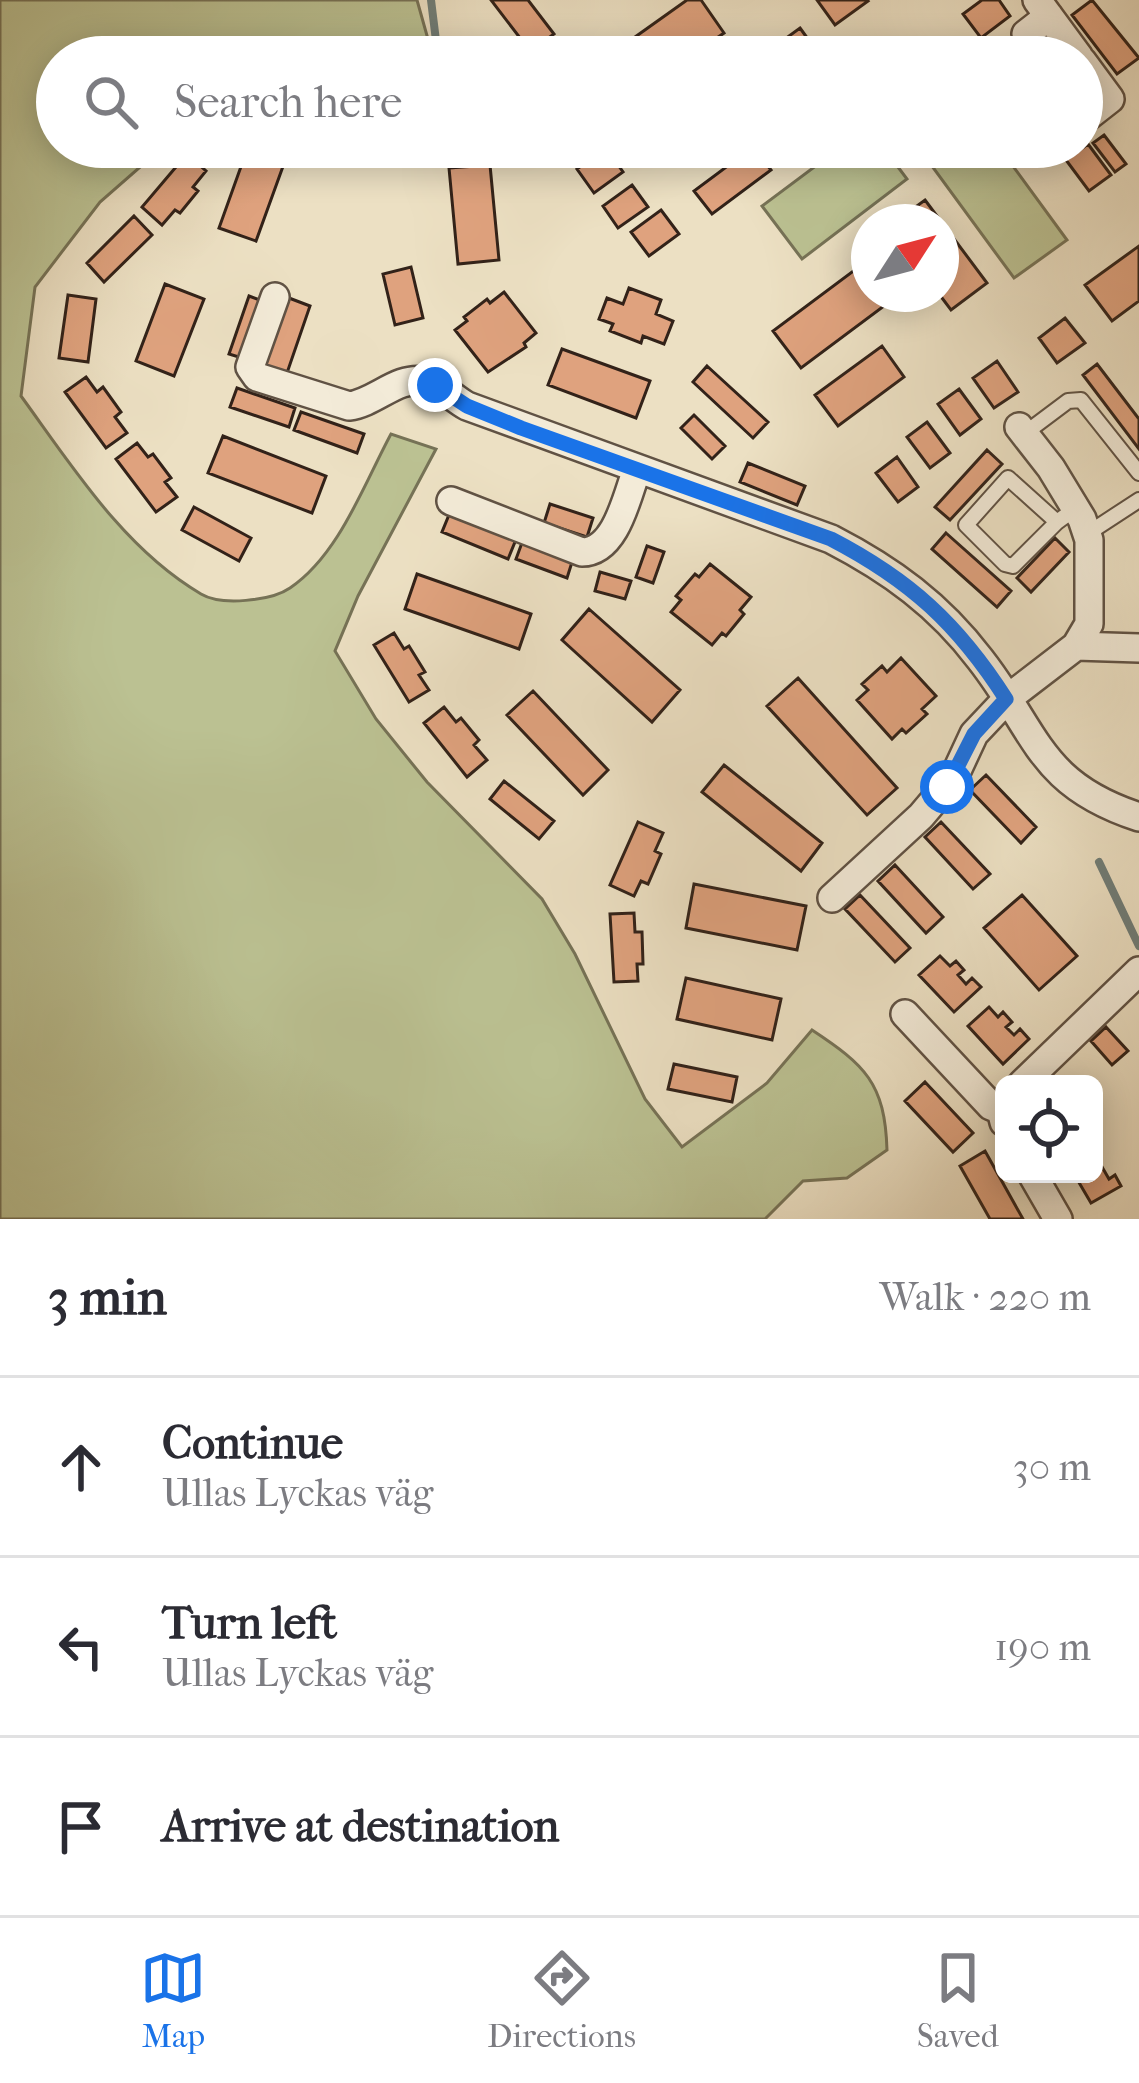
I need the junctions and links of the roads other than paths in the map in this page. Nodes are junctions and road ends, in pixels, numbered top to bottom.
1 (1043, 8) edge
2 (1027, 36) edge
3 (1064, 36) edge
4 (275, 297) dead end
5 (1021, 431) joint
6 (637, 470) junction
7 (1139, 473) edge
8 (451, 500) dead end
9 (1139, 500) edge
10 (1073, 521) junction
11 (1076, 646) junction
12 (1139, 648) edge
13 (1006, 699) junction
14 (1139, 817) edge
15 (832, 898) dead end
16 (1139, 971) edge
17 (905, 1014) dead end
18 (1031, 1075) edge
19 (995, 1108) edge
20 (1037, 1183) edge
21 (1058, 1219) edge

1 - 2 street
1 - 3 street
4 - 6 street
5 - 7 lane
5 - 10 street
6 - 8 street
6 - 13 street
9 - 10 lane
10 - 10 lane
10 - 11 street
11 - 12 street
11 - 13 street
13 - 14 street
13 - 15 street
16 - 18 street
17 - 19 street
20 - 21 street

